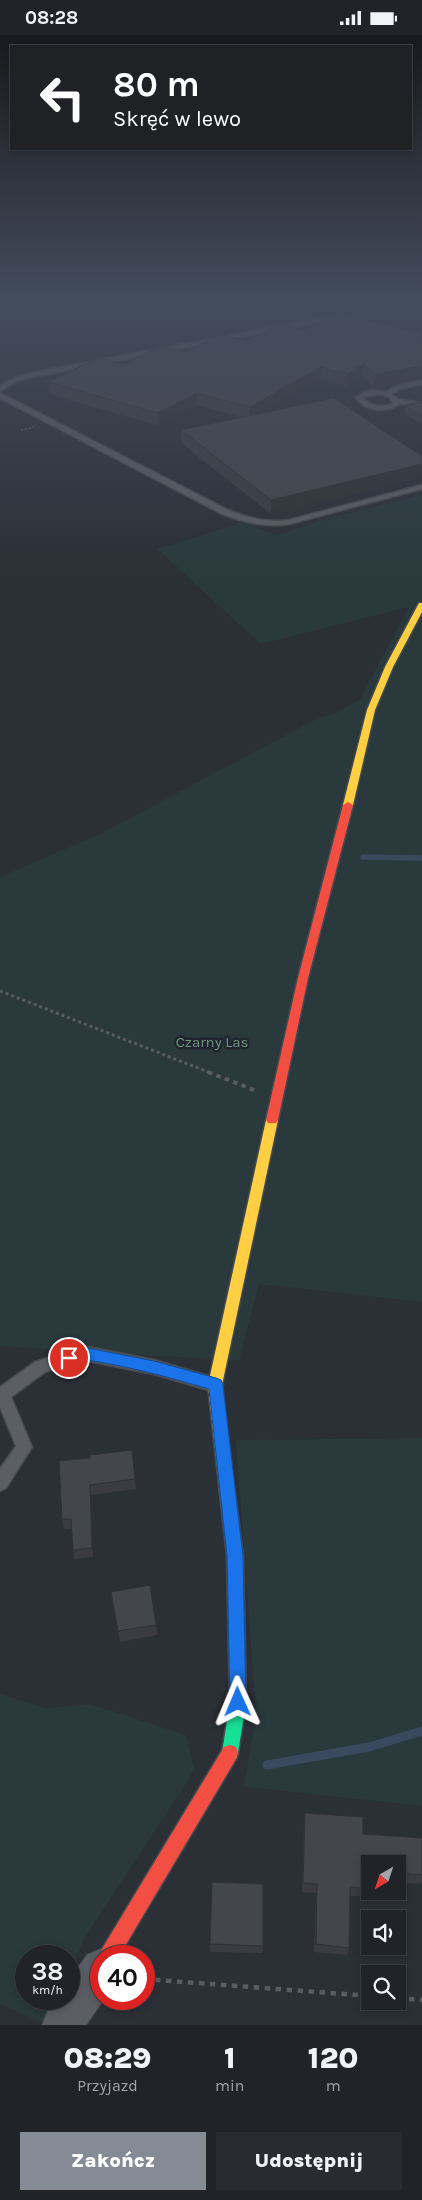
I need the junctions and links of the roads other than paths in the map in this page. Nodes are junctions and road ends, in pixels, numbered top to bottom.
1 (392, 391) edge
2 (0, 395) edge
3 (386, 395) junction
4 (398, 401) junction
5 (421, 403) edge
6 (422, 487) edge
7 (422, 605) edge
8 (216, 1385) junction
9 (2, 1396) edge
10 (0, 1483) edge
11 (116, 1945) edge
12 (90, 1985) edge
13 (62, 2025) edge

1 - 3 lane
2 - 6 lane
3 - 4 lane
3 - 4 lane
4 - 5 lane
7 - 8 street
8 - 9 lane
8 - 11 street
9 - 10 lane
12 - 13 street

